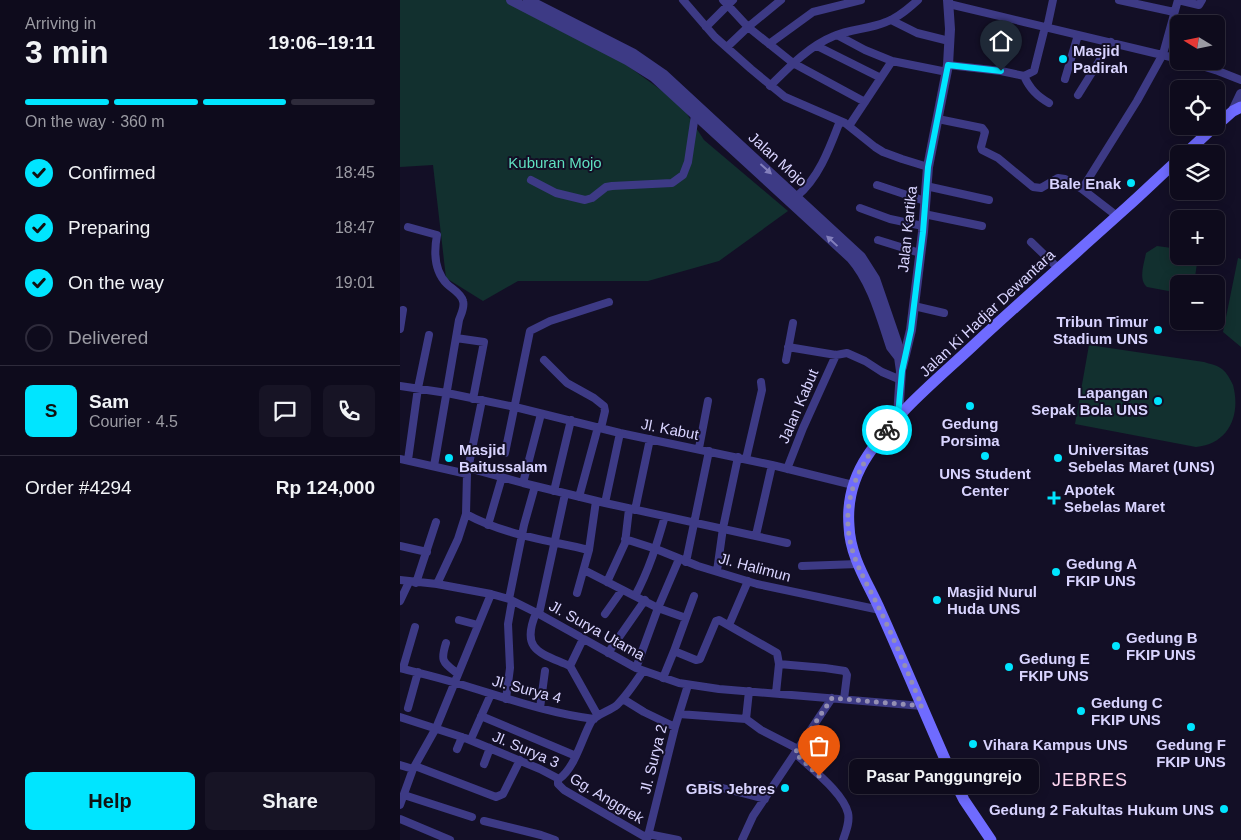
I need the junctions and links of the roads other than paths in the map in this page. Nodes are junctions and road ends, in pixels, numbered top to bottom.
1 (511, 0) edge
2 (528, 0) edge
3 (682, 0) edge
4 (781, 0) edge
5 (861, 0) edge
6 (918, 0) edge
7 (1053, 0) edge
8 (1119, 0) edge
9 (1178, 0) edge
10 (1202, 0) edge
11 (728, 2) edge
12 (948, 2) edge
13 (1174, 12) junction
14 (891, 20) junction
15 (748, 26) junction
16 (706, 27) junction
17 (1046, 28) junction
18 (838, 35) junction
19 (1078, 35) junction
20 (949, 41) junction
21 (1112, 42) junction
22 (769, 44) junction
23 (817, 46) junction
24 (727, 48) junction
25 (1163, 54) junction
26 (1170, 56) edge
27 (892, 61) junction
28 (793, 63) junction
29 (948, 69) junction
30 (1215, 70) edge
31 (1024, 76) junction
32 (881, 78) junction
33 (1065, 78) dead end
34 (1241, 80) edge
35 (770, 86) junction
36 (1241, 94) edge
37 (1078, 96) dead end
38 (865, 102) junction
39 (1049, 102) dead end
40 (1237, 109) edge
41 (696, 115) junction
42 (938, 119) junction
43 (1225, 119) edge
44 (840, 121) junction
45 (849, 126) junction
46 (1206, 135) edge
47 (1195, 145) edge
48 (742, 154) junction
49 (928, 167) junction
50 (1170, 167) edge
51 (530, 180) dead end
52 (877, 185) dead end
53 (926, 186) junction
54 (1082, 189) junction
55 (797, 196) junction
56 (989, 200) dead end
57 (924, 201) junction
58 (860, 208) dead end
59 (924, 214) junction
60 (1117, 216) junction
61 (923, 226) junction
62 (982, 226) dead end
63 (408, 227) dead end
64 (878, 240) dead end
65 (1031, 242) dead end
66 (920, 253) junction
67 (1058, 268) junction
68 (609, 302) dead end
69 (914, 306) junction
70 (403, 310) dead end
71 (944, 312) dead end
72 (793, 323) dead end
73 (400, 330) edge
74 (429, 335) dead end
75 (456, 338) junction
76 (788, 347) junction
77 (836, 355) junction
78 (898, 357) junction
79 (544, 360) dead end
80 (786, 360) dead end
81 (901, 375) junction
82 (761, 382) dead end
83 (400, 386) edge
84 (418, 388) junction
85 (447, 393) junction
86 (473, 398) junction
87 (482, 400) junction
88 (708, 401) dead end
89 (515, 408) junction
90 (540, 414) junction
91 (898, 416) junction
92 (571, 420) junction
93 (599, 428) junction
94 (620, 433) junction
95 (650, 439) junction
96 (699, 448) junction
97 (709, 451) junction
98 (505, 453) dead end
99 (742, 458) junction
100 (404, 460) edge
101 (772, 465) junction
102 (434, 466) junction
103 (787, 469) junction
104 (468, 471) junction
105 (502, 477) junction
106 (523, 483) junction
107 (854, 485) junction
108 (535, 486) junction
109 (554, 491) junction
110 (565, 494) junction
111 (579, 497) junction
112 (596, 501) junction
113 (605, 503) junction
114 (632, 509) junction
115 (466, 514) junction
116 (664, 516) junction
117 (436, 522) dead end
118 (488, 525) junction
119 (723, 528) junction
120 (522, 535) junction
121 (756, 535) junction
122 (626, 539) junction
123 (554, 542) junction
124 (787, 543) dead end
125 (400, 546) edge
126 (656, 548) junction
127 (589, 550) junction
128 (426, 552) junction
129 (683, 560) junction
130 (858, 564) junction
131 (802, 566) dead end
132 (584, 570) junction
133 (716, 572) junction
134 (400, 580) edge
135 (748, 581) junction
136 (413, 582) junction
137 (607, 582) junction
138 (437, 584) junction
139 (622, 590) junction
140 (577, 593) dead end
141 (492, 594) junction
142 (635, 596) junction
143 (694, 596) dead end
144 (510, 600) junction
145 (645, 600) junction
146 (400, 601) edge
147 (658, 608) junction
148 (880, 610) junction
149 (538, 613) junction
150 (605, 614) dead end
151 (686, 618) junction
152 (459, 620) dead end
153 (478, 625) junction
154 (729, 625) junction
155 (416, 627) dead end
156 (583, 639) junction
157 (446, 643) dead end
158 (674, 651) junction
159 (608, 653) junction
160 (779, 664) junction
161 (570, 666) junction
162 (402, 668) edge
163 (639, 669) junction
164 (545, 671) dead end
165 (418, 672) junction
166 (458, 674) junction
167 (664, 678) junction
168 (455, 682) junction
169 (688, 685) junction
170 (749, 691) junction
171 (776, 693) junction
172 (491, 694) junction
173 (832, 698) junction
174 (506, 699) junction
175 (623, 699) junction
176 (844, 699) junction
177 (922, 706) junction
178 (408, 708) dead end
179 (540, 708) junction
180 (679, 714) junction
181 (481, 716) junction
182 (400, 717) edge
183 (596, 717) junction
184 (746, 719) junction
185 (675, 727) junction
186 (436, 728) junction
187 (462, 737) junction
188 (471, 739) dead end
189 (490, 748) junction
190 (457, 749) dead end
191 (796, 751) junction
192 (576, 756) junction
193 (520, 760) junction
194 (484, 764) dead end
195 (400, 765) edge
196 (414, 768) junction
197 (558, 778) junction
198 (711, 785) dead end
199 (404, 795) junction
200 (765, 799) junction
201 (400, 805) edge
202 (472, 817) dead end
203 (400, 819) edge
204 (484, 821) dead end
205 (647, 837) edge
206 (450, 840) edge
207 (555, 840) edge
208 (678, 840) edge
209 (742, 840) edge
210 (843, 840) edge
211 (991, 840) edge

1 - 41 street
2 - 48 street, Jalan Mojo
3 - 16 street
4 - 15 street
5 - 22 street
6 - 14 street
7 - 17 street
8 - 13 street
9 - 10 street
9 - 13 street
11 - 15 street
11 - 16 street
12 - 17 street
12 - 20 street, Jalan Kartika
13 - 25 street
14 - 18 street
14 - 20 street
15 - 22 street
15 - 24 street
16 - 24 street
17 - 19 street
17 - 31 street
18 - 23 street
18 - 27 street
19 - 21 street
19 - 33 street
20 - 29 street, Jalan Kartika
21 - 25 street
21 - 37 street
22 - 28 street
23 - 28 street
23 - 32 street
24 - 35 street
25 - 26 street
25 - 54 street
27 - 29 street
27 - 32 street
28 - 35 street
28 - 38 street
29 - 31 street
29 - 42 street, Jalan Kartika
30 - 34 street
31 - 39 street
32 - 38 street
35 - 44 street
36 - 40 street
38 - 45 street
40 - 43 main road
41 - 48 street
41 - 51 street
42 - 49 street, Jalan Kartika
42 - 54 street
44 - 45 street
44 - 55 street
45 - 49 street
46 - 47 main road
48 -> 55 street, Jalan Mojo
78 -> 48 street
49 - 53 street, Jalan Kartika
50 - 60 main road, Jalan Ki Hadjar Dewantara
52 - 57 street
53 - 56 street
53 - 57 street, Jalan Kartika
54 - 60 street
55 - 78 street, Jalan Mojo
57 - 59 street, Jalan Kartika
58 - 61 street
59 - 61 street, Jalan Kartika
59 - 62 street
60 - 67 main road, Jalan Ki Hadjar Dewantara
61 - 66 street, Jalan Kartika
63 - 75 street
64 - 66 street
65 - 67 street
66 - 69 street, Jalan Kartika
67 - 91 main road, Jalan Ki Hadjar Dewantara
68 - 89 street
69 - 71 street
69 - 81 street, Jalan Kartika
70 - 73 street
72 - 76 street
74 - 84 street
75 - 85 street
75 - 86 street
76 - 77 street
76 - 80 street
77 - 81 street
77 - 103 street, Jalan Kabut
78 - 81 street, Jalan Mojo
79 - 93 street
81 - 91 street, Jalan Mojo
82 - 99 street
83 - 84 street, Jl. Kabut
84 - 85 street, Jl. Kabut
84 - 100 street
85 - 86 street, Jl. Kabut
85 - 102 street
86 - 87 street, Jl. Kabut
87 - 89 street, Jl. Kabut
87 - 104 street
88 - 96 street
89 - 90 street, Jl. Kabut
89 - 98 street
90 - 92 street, Jl. Kabut
90 - 106 street
91 - 107 main road, Jalan Ki Hadjar Dewantara
92 - 93 street, Jl. Kabut
92 - 109 street
93 - 94 street, Jl. Kabut
93 - 111 street
94 - 95 street, Jl. Kabut
94 - 113 street
95 - 96 street, Jl. Kabut
95 - 114 street
96 - 97 street, Jl. Kabut
97 - 99 street, Jl. Kabut
97 - 129 street
99 - 101 street, Jl. Kabut
99 - 119 street
100 - 102 street
101 - 103 street, Jl. Kabut
101 - 121 street
102 - 104 street
103 - 107 street, Jl. Kabut
104 - 105 street
104 - 115 street
105 - 106 street
105 - 118 street
106 - 108 street
107 - 130 main road, Jalan Ki Hadjar Dewantara
108 - 109 street
108 - 120 street
109 - 110 street
110 - 111 street
110 - 123 street
111 - 112 street
112 - 113 street
112 - 127 street
113 - 114 street
114 - 116 street
114 - 122 street
115 - 118 street
115 - 138 street
116 - 119 street
116 - 126 street
117 - 128 street
118 - 120 street
119 - 121 street
119 - 133 street
120 - 123 street
120 - 144 street
121 - 124 street
122 - 126 street, Jl. Halimun
122 - 137 street
123 - 127 street
123 - 149 street
125 - 128 street
126 - 129 street, Jl. Halimun
126 - 142 street
127 - 132 street
128 - 136 street
129 - 133 street, Jl. Halimun
129 - 147 street
130 - 131 street
130 - 148 main road, Jalan Ki Hadjar Dewantara
132 - 137 street
132 - 140 street
133 - 135 street, Jl. Halimun
134 - 136 street, Jl. Surya Utama
135 - 148 street, Jl. Halimun
135 - 154 street
136 - 138 street, Jl. Surya Utama
136 - 146 street
137 - 139 street
138 - 141 street, Jl. Surya Utama
139 - 142 street
139 - 150 street
141 - 144 street, Jl. Surya Utama
141 - 153 street
142 - 145 street
143 - 151 street
144 - 149 street, Jl. Surya Utama
144 - 174 street
145 - 147 street
145 - 159 street
147 - 151 street
147 - 163 street
148 - 177 main road, Jalan Ki Hadjar Dewantara
149 - 156 street, Jl. Surya Utama
149 - 161 street
151 - 158 street
152 - 153 street
153 - 166 street
154 - 158 street
154 - 160 street
155 - 162 street
156 - 159 street, Jl. Surya Utama
156 - 161 street
157 - 166 street
158 - 167 street
159 - 163 street, Jl. Surya Utama
160 - 171 street
160 - 176 street
161 - 183 street
162 - 165 street, Jl. Surya 4
163 - 167 street, Jl. Surya Utama
163 - 175 street
164 - 179 street
165 - 168 street, Jl. Surya 4
165 - 178 street
166 - 168 street
167 - 169 street, Jl. Surya Utama
168 - 172 street, Jl. Surya 4
168 - 186 street
169 - 170 street, Jl. Surya Utama
169 - 180 street, Jl. Surya 2
170 - 171 street, Jl. Surya Utama
170 - 184 street
171 - 173 street, Jl. Surya Utama
172 - 174 street, Jl. Surya 4
172 - 181 street
173 - 176 street, Jl. Surya Utama
173 - 191 street
174 - 179 street, Jl. Surya 4
175 - 183 street
175 - 185 street
176 - 177 street, Jl. Surya Utama
177 - 211 main road, Jalan Ki Hadjar Dewantara
179 - 183 street, Jl. Surya 4
180 - 184 street
180 - 185 street, Jl. Surya 2
181 - 188 street
181 - 192 street
182 - 186 street, Jl. Surya 3
183 - 192 street, Jl. Surya 3
184 - 191 street
185 - 205 street, Jl. Surya 2
186 - 187 street, Jl. Surya 3
186 - 196 street
187 - 189 street, Jl. Surya 3
187 - 190 street
189 - 193 street, Jl. Surya 3
189 - 194 street
191 - 200 street
191 - 210 street
192 - 197 street, Jl. Surya 3
193 - 196 street
193 - 197 street, Jl. Surya 3
195 - 196 street
196 - 199 street
197 - 205 street, Gg. Anggrek
198 - 200 street
199 - 201 street
199 - 202 street
200 - 209 street
203 - 206 street
204 - 207 street
205 - 208 street, Gg. Anggrek

